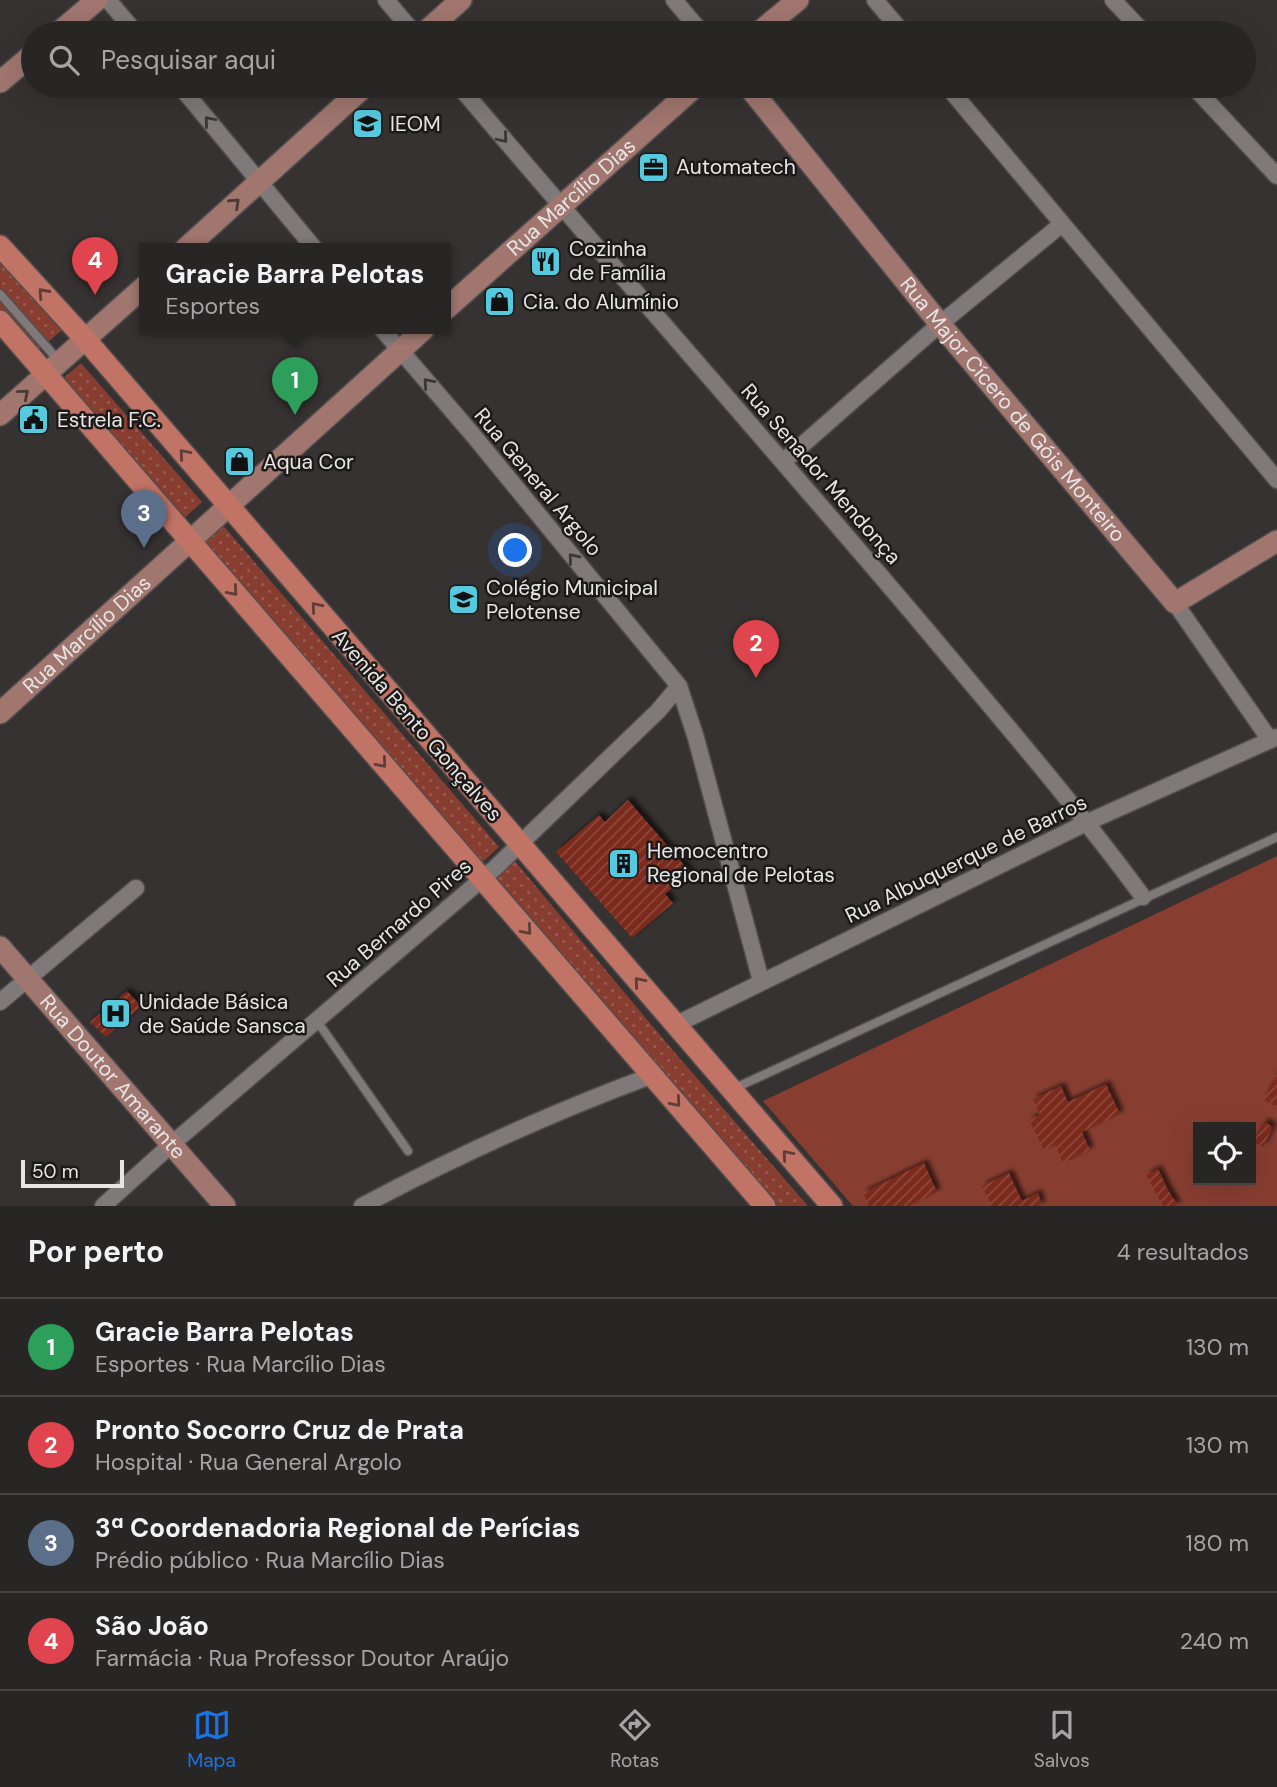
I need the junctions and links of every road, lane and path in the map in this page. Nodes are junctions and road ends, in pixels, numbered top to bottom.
1 (97, 0) edge
2 (108, 0) edge
3 (386, 0) edge
4 (461, 0) edge
5 (674, 0) edge
6 (798, 0) edge
7 (875, 0) edge
8 (1113, 0) edge
9 (72, 21) edge
10 (126, 21) edge
11 (404, 21) edge
12 (437, 21) edge
13 (692, 21) edge
14 (773, 21) edge
15 (893, 21) edge
16 (1133, 21) edge
17 (21, 64) edge
18 (0, 82) edge
19 (190, 98) edge
20 (351, 98) edge
21 (469, 98) edge
22 (682, 98) edge
23 (758, 98) edge
24 (957, 98) edge
25 (1204, 98) edge
26 (1277, 176) edge
27 (259, 180) junction
28 (560, 205) junction
29 (1062, 224) junction
30 (191, 243) edge
31 (310, 243) edge
32 (0, 246) edge
33 (139, 291) edge
34 (0, 293) edge
35 (451, 304) edge
36 (0, 321) edge
37 (940, 324) junction
38 (386, 334) edge
39 (419, 334) edge
40 (86, 340) junction
41 (400, 351) junction
42 (54, 368) junction
43 (0, 415) edge
44 (784, 461) junction
45 (1277, 480) edge
46 (228, 505) junction
47 (189, 540) junction
48 (1277, 541) edge
49 (1175, 603) junction
50 (679, 686) junction
51 (0, 713) edge
52 (1274, 739) edge
53 (1088, 822) junction
54 (1277, 837) edge
55 (520, 845) junction
56 (482, 879) junction
57 (136, 888) dead end
58 (1143, 897) junction
59 (0, 947) edge
60 (28, 979) junction
61 (761, 981) junction
62 (0, 1002) edge
63 (317, 1021) junction
64 (675, 1024) junction
65 (653, 1076) junction
66 (731, 1090) junction
67 (173, 1143) junction
68 (408, 1151) dead end
69 (103, 1206) edge
70 (225, 1206) edge
71 (362, 1206) edge
72 (765, 1206) edge
73 (832, 1206) edge

1 - 9 street
2 - 10 street
3 - 11 street
4 - 12 street
5 - 13 street
6 - 14 street
7 - 15 street
8 - 16 street
17 - 18 street
27 -> 19 street
20 - 27 street
21 -> 28 street, Rua Senador Mendonça
22 - 28 street, Rua Marcílio Dias
23 - 37 street, Rua Major Cícero de Góis Monteiro
24 - 29 street
25 - 26 street
30 -> 27 street
27 - 31 street
28 - 35 street, Rua Marcílio Dias
28 - 44 street, Rua Senador Mendonça
29 - 37 street
29 - 45 street
40 -> 32 main road, Avenida Bento Gonçalves
33 - 40 street
34 - 42 lane
36 - 42 main road
37 - 44 street
37 - 49 street, Rua Major Cícero de Góis Monteiro
38 - 41 street, Rua General Argolo
39 - 41 street, Rua Marcílio Dias
40 - 42 street
46 -> 40 main road, Avenida Bento Gonçalves
41 - 46 street, Rua Marcílio Dias
50 -> 41 street, Rua General Argolo
43 -> 42 street
42 - 47 main road
44 - 53 street, Rua Senador Mendonça
46 - 47 street, Rua Marcílio Dias
55 -> 46 main road, Avenida Bento Gonçalves
47 - 51 street, Rua Marcílio Dias
47 -> 56 main road
48 - 49 street
49 - 52 street, Rua Major Cícero de Góis Monteiro
50 - 55 street, Rua Bernardo Pires
50 - 61 street, Rua General Argolo
52 - 53 street, Rua Albuquerque de Barros
53 - 58 street, Rua Senador Mendonça
53 - 61 street, Rua Albuquerque de Barros
54 - 58 lane
55 - 56 street, Rua Bernardo Pires
64 -> 55 main road, Avenida Bento Gonçalves
56 - 63 street, Rua Bernardo Pires
56 -> 65 main road
57 - 60 street
58 - 66 lane
59 - 60 street, Rua Doutor Amarante
60 - 62 street
60 - 67 street, Rua Doutor Amarante
61 - 64 street, Rua Albuquerque de Barros
63 - 67 street, Rua Bernardo Pires
63 - 68 lane
64 - 66 main road, Avenida Bento Gonçalves
65 - 71 street
65 -> 72 main road
73 -> 66 main road, Avenida Bento Gonçalves
67 - 69 street, Rua Bernardo Pires
67 - 70 street, Rua Doutor Amarante

